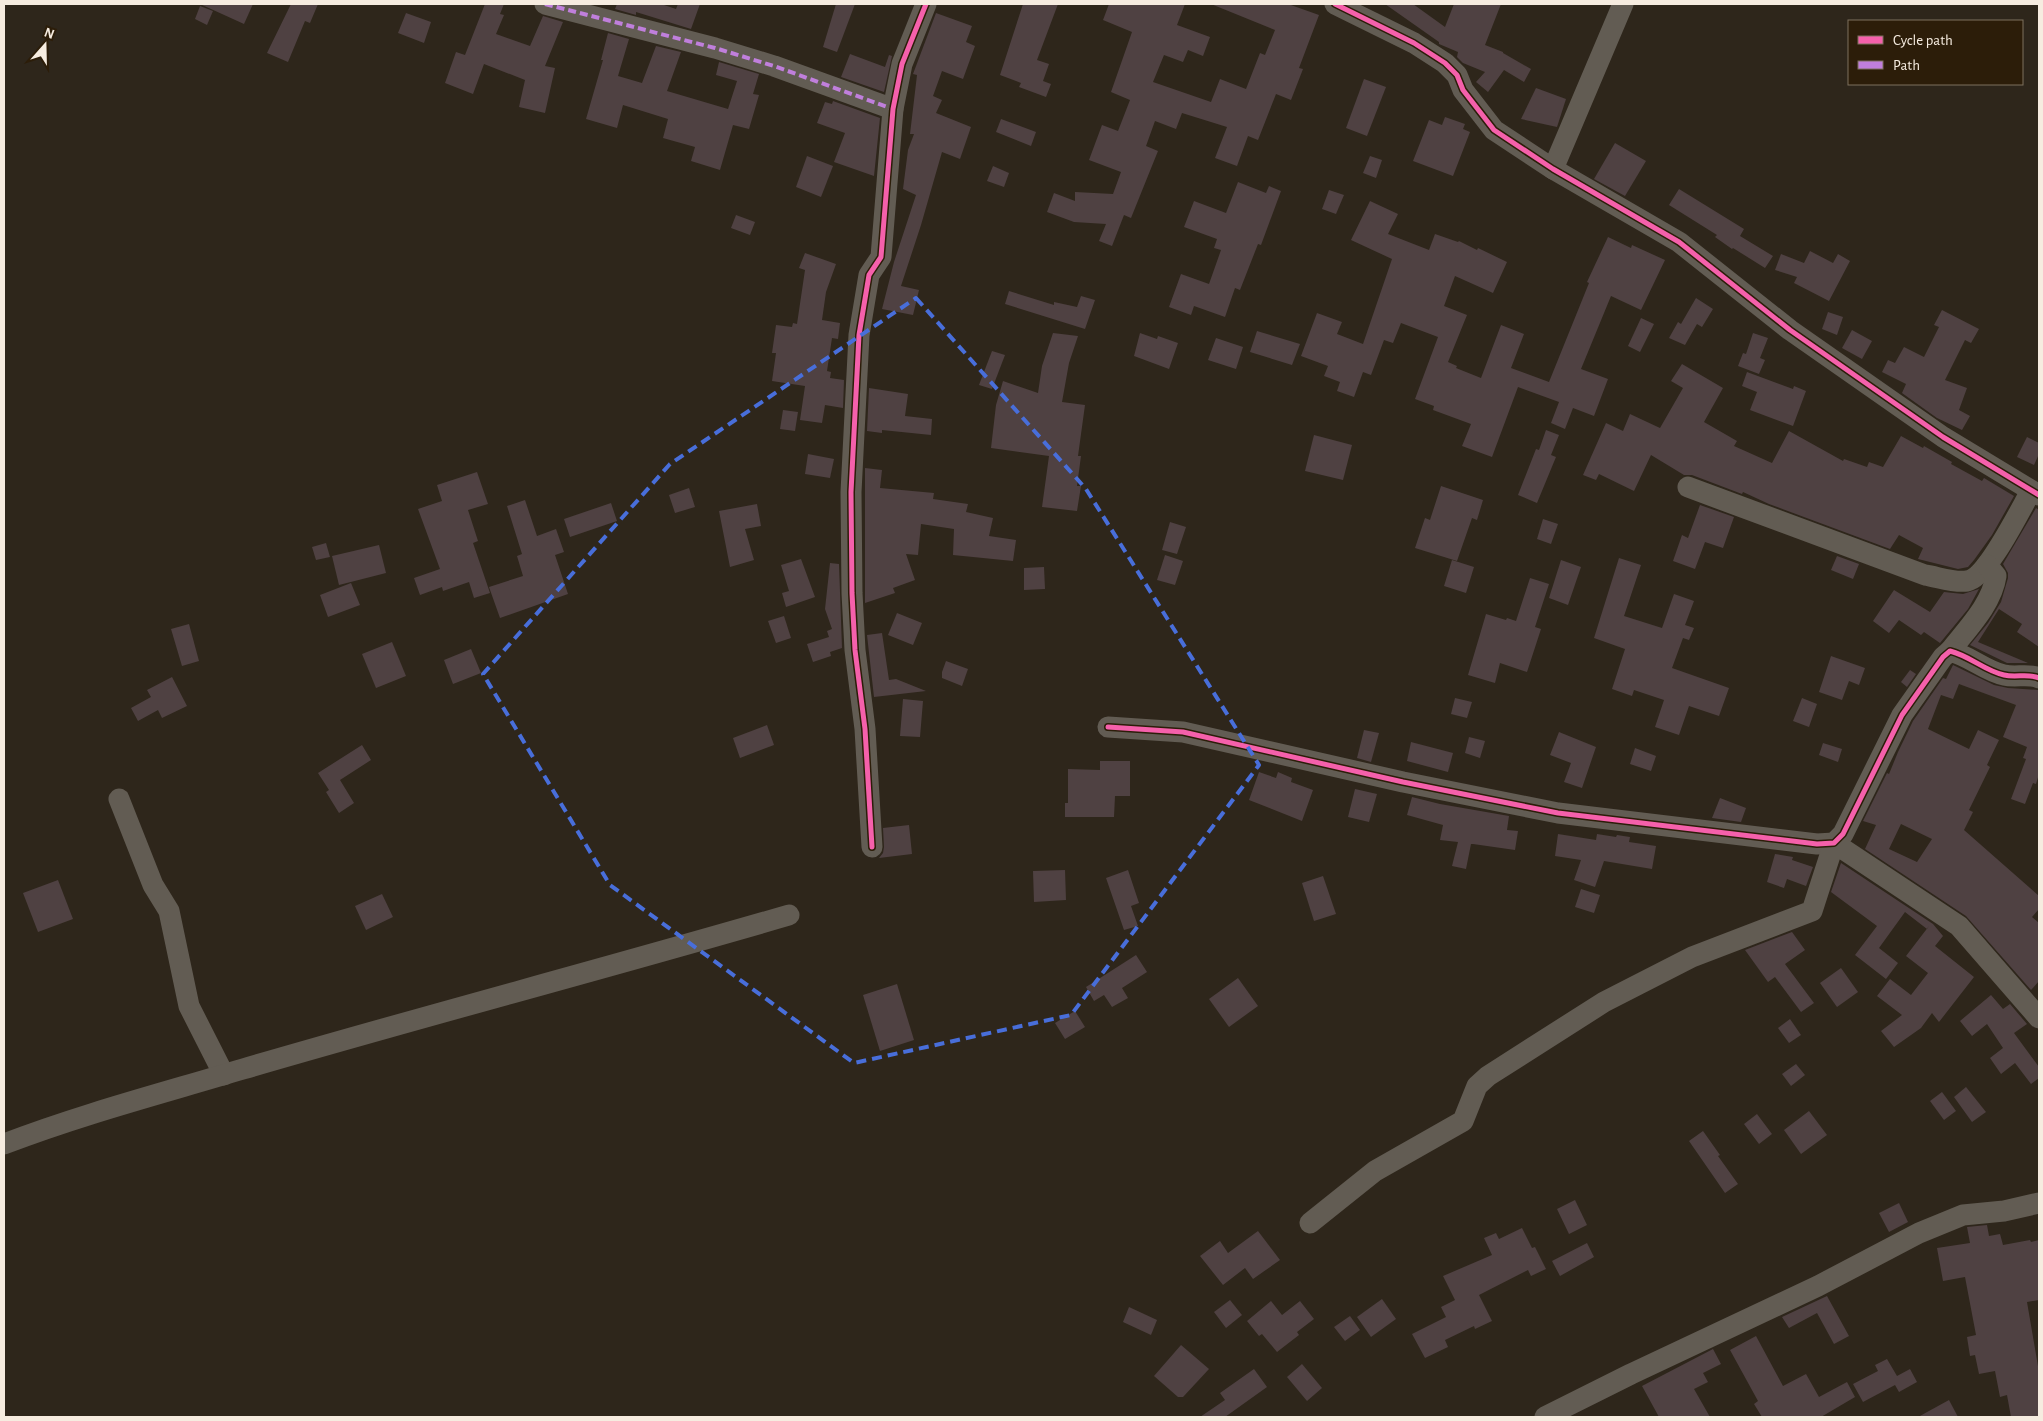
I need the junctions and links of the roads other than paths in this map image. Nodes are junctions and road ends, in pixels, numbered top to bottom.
1 (545, 4) edge
2 (926, 4) edge
3 (1335, 4) edge
4 (1623, 4) edge
5 (893, 109) junction
6 (1553, 169) junction
7 (1688, 487) dead end
8 (2035, 493) edge
9 (1987, 565) junction
10 (1950, 651) junction
11 (2039, 678) edge
12 (1108, 727) dead end
13 (119, 799) dead end
14 (1834, 844) junction
15 (872, 847) dead end
16 (788, 915) dead end
17 (2039, 1018) edge
18 (224, 1075) junction
19 (4, 1144) edge
20 (2039, 1203) edge
21 (1310, 1223) dead end
22 (1545, 1417) edge

1 - 5 street
2 - 5 street
3 - 6 street
4 - 6 street
5 - 15 street
6 - 8 street
7 - 9 street
8 - 9 street
9 - 10 street
10 - 11 street
10 - 14 street
12 - 14 street
13 - 18 street
14 - 17 street
14 - 21 street
16 - 18 street
18 - 19 street
20 - 22 street

